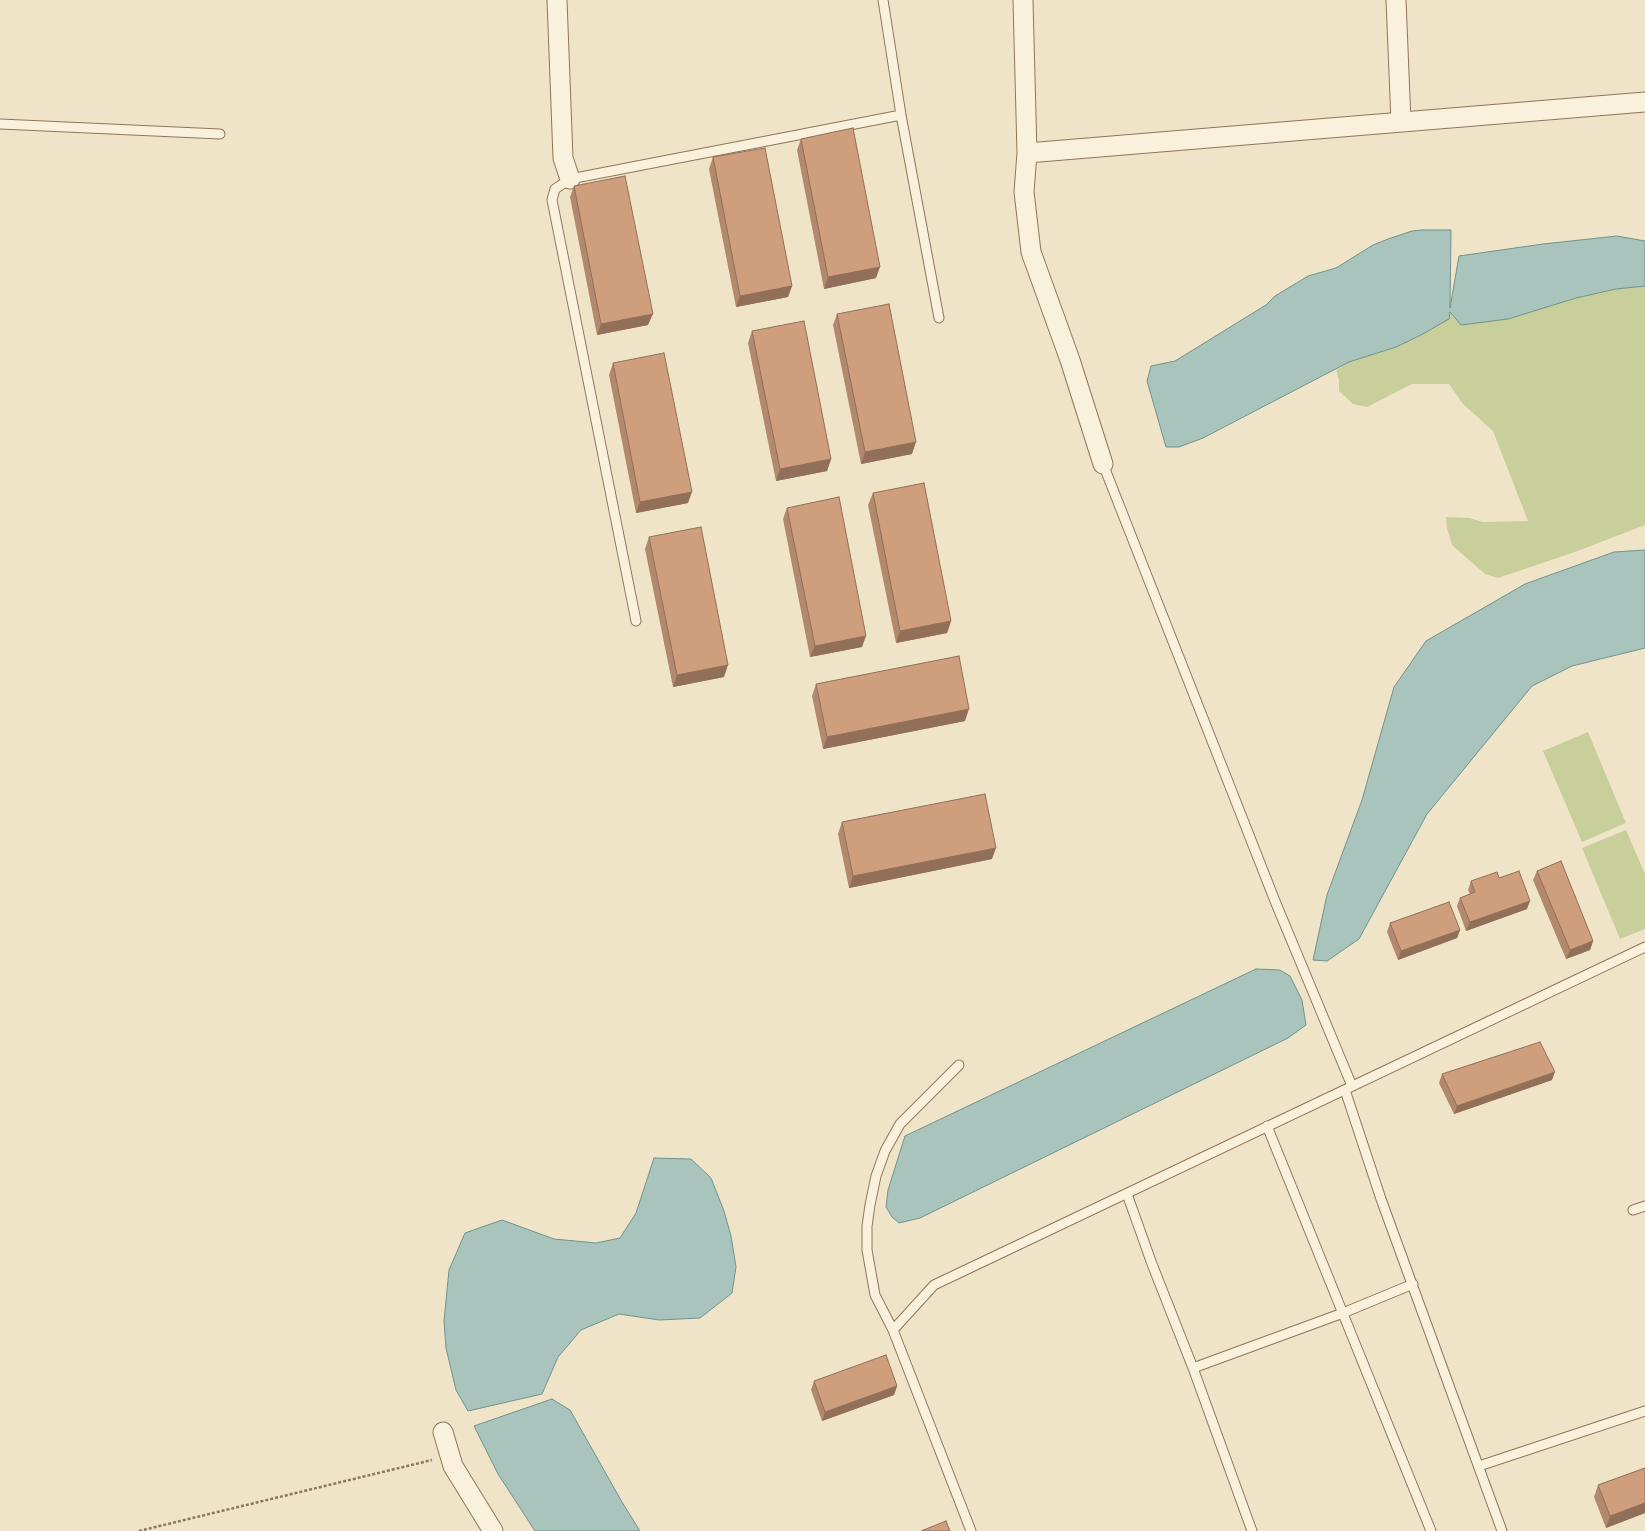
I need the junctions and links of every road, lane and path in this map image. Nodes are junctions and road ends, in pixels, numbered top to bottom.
1 (557, 0) edge
2 (884, 0) edge
3 (1023, 0) edge
4 (1396, 0) edge
5 (1645, 102) edge
6 (901, 115) junction
7 (1401, 122) junction
8 (0, 124) edge
9 (220, 134) dead end
10 (1027, 153) junction
11 (570, 179) junction
12 (939, 318) dead end
13 (1103, 464) joint
14 (636, 620) dead end
15 (1645, 947) edge
16 (959, 1065) dead end
17 (1348, 1088) junction
18 (1267, 1126) junction
19 (1127, 1194) junction
20 (1645, 1206) edge
21 (1633, 1210) dead end
22 (1413, 1284) junction
23 (1343, 1313) junction
24 (893, 1330) junction
25 (1193, 1368) junction
26 (1645, 1411) edge
27 (443, 1432) dead end
28 (450, 1456) junction
29 (1479, 1466) junction
30 (139, 1531) edge
31 (493, 1531) edge
32 (970, 1531) edge
33 (1252, 1531) edge
34 (1431, 1531) edge
35 (1502, 1531) edge

1 - 11 street
2 - 6 lane
3 - 10 street
4 - 7 street
5 - 7 street
6 - 11 lane
6 - 12 lane
7 - 10 street
8 - 9 lane
10 - 13 street
11 - 14 lane
13 - 17 lane
15 - 17 lane
16 - 24 lane
17 - 18 lane
17 - 22 lane
18 - 19 lane
18 - 23 lane
19 - 24 lane
19 - 25 lane
20 - 21 lane
22 - 23 lane
22 - 29 lane
23 - 25 lane
23 - 34 lane
24 - 32 lane
25 - 33 lane
26 - 29 lane
27 - 28 street
28 - 30 path
28 - 31 street
29 - 35 lane

